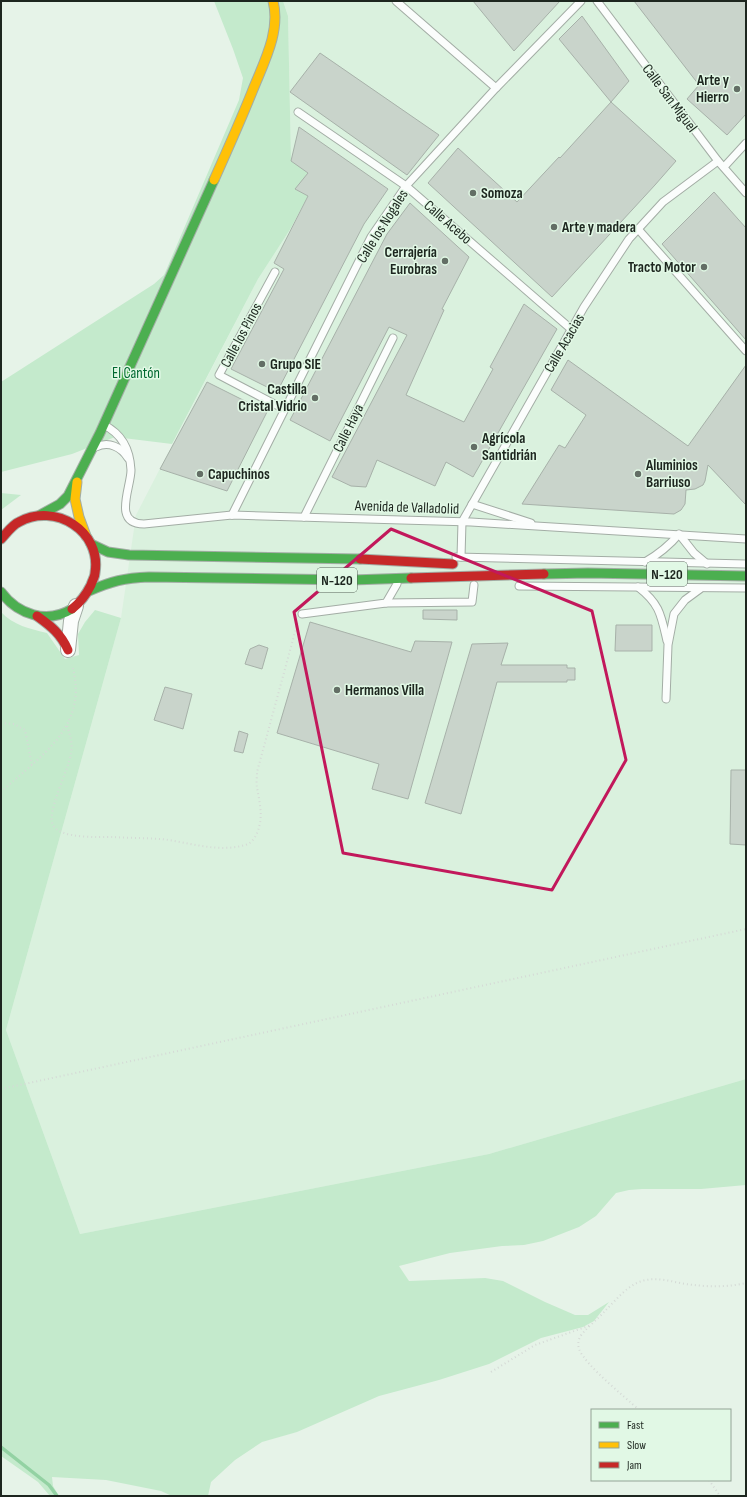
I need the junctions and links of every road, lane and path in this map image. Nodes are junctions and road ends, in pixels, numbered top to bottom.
1 (273, 1) edge
2 (396, 1) edge
3 (581, 1) edge
4 (597, 1) edge
5 (496, 88) junction
6 (298, 112) dead end
7 (746, 143) edge
8 (718, 161) junction
9 (724, 167) junction
10 (406, 186) junction
11 (746, 194) edge
12 (638, 230) junction
13 (275, 272) dead end
14 (571, 330) junction
15 (393, 338) dead end
16 (746, 351) edge
17 (284, 408) junction
18 (102, 429) junction
19 (106, 444) junction
20 (91, 452) junction
21 (130, 460) junction
22 (78, 480) junction
23 (472, 504) junction
24 (232, 514) junction
25 (40, 515) junction
26 (304, 518) junction
27 (462, 522) junction
28 (542, 526) junction
29 (679, 534) junction
30 (86, 536) junction
31 (1, 538) edge
32 (746, 539) edge
33 (91, 544) junction
34 (461, 557) junction
35 (358, 559) junction
36 (645, 562) junction
37 (707, 564) junction
38 (746, 564) edge
39 (588, 573) junction
40 (746, 576) edge
41 (352, 580) junction
42 (397, 584) junction
43 (451, 585) dead end
44 (474, 585) dead end
45 (512, 586) dead end
46 (638, 587) junction
47 (746, 588) edge
48 (700, 589) junction
49 (89, 591) junction
50 (1, 592) edge
51 (386, 602) junction
52 (76, 606) junction
53 (302, 614) joint
54 (37, 616) junction
55 (668, 645) junction
56 (68, 650) junction
57 (666, 699) dead end
58 (1, 723) edge
59 (67, 726) junction
60 (32, 765) junction
61 (1, 792) edge
62 (746, 929) edge
63 (1, 1089) edge
64 (746, 1283) edge
65 (594, 1323) junction
66 (491, 1372) dead end
67 (638, 1409) edge
68 (710, 1481) edge
69 (720, 1496) edge

1 - 18 main road
2 - 5 lane
3 - 5 lane, Calle los Nogales
4 - 8 lane, Calle San Miguel
5 - 10 lane, Calle los Nogales
6 - 10 lane, Calle Acebo
7 - 9 lane
8 - 9 lane, Calle San Miguel
8 - 12 lane, Calle Acacias
9 - 11 lane, Calle San Miguel
10 - 14 lane, Calle Acebo
10 - 17 lane, Calle los Nogales
12 - 14 lane, Calle Acacias
12 - 16 lane
13 - 17 lane, Calle los Pinos
14 - 23 lane, Calle Acacias
15 - 26 lane, Calle Haya
17 - 24 lane, Calle los Nogales
18 - 19 lane
18 - 20 main road
18 - 21 lane, Avenida de Valladolid
19 - 20 lane
19 - 21 lane
20 - 22 main road
21 - 24 lane, Avenida de Valladolid
22 - 25 main road
22 - 30 main road
23 - 27 lane, Calle Acacias
23 - 28 lane
24 - 26 lane, Avenida de Valladolid
25 - 30 main road, N-120
25 - 31 main road, N-120
26 - 27 lane, Avenida de Valladolid
27 - 28 lane, Avenida de Valladolid
27 - 34 lane, Calle Acacias
28 - 29 lane, Avenida de Valladolid
29 - 32 lane, Avenida de Valladolid
29 - 36 lane
29 - 37 lane
30 - 33 main road, N-120
33 - 35 main road, N-120
33 - 49 main road, N-120
34 - 35 lane
34 - 36 lane
35 - 39 main road, N-120
36 - 37 lane
37 - 38 lane
39 - 40 main road, N-120
39 - 41 main road, N-120
41 - 42 lane
41 - 49 main road, N-120
42 - 43 lane
42 - 51 lane
44 - 51 lane
45 - 46 lane
46 - 48 lane
46 - 55 lane
47 - 48 lane
48 - 55 lane
49 - 52 main road, N-120
50 - 54 main road, N-120
51 - 53 lane
52 - 54 main road, N-120
52 - 56 street
53 - 59 path
54 - 56 main road
55 - 57 lane
56 - 59 path
58 - 60 path
59 - 60 path
60 - 61 path
62 - 63 path
64 - 65 path
65 - 66 path
65 - 67 path
68 - 69 path

